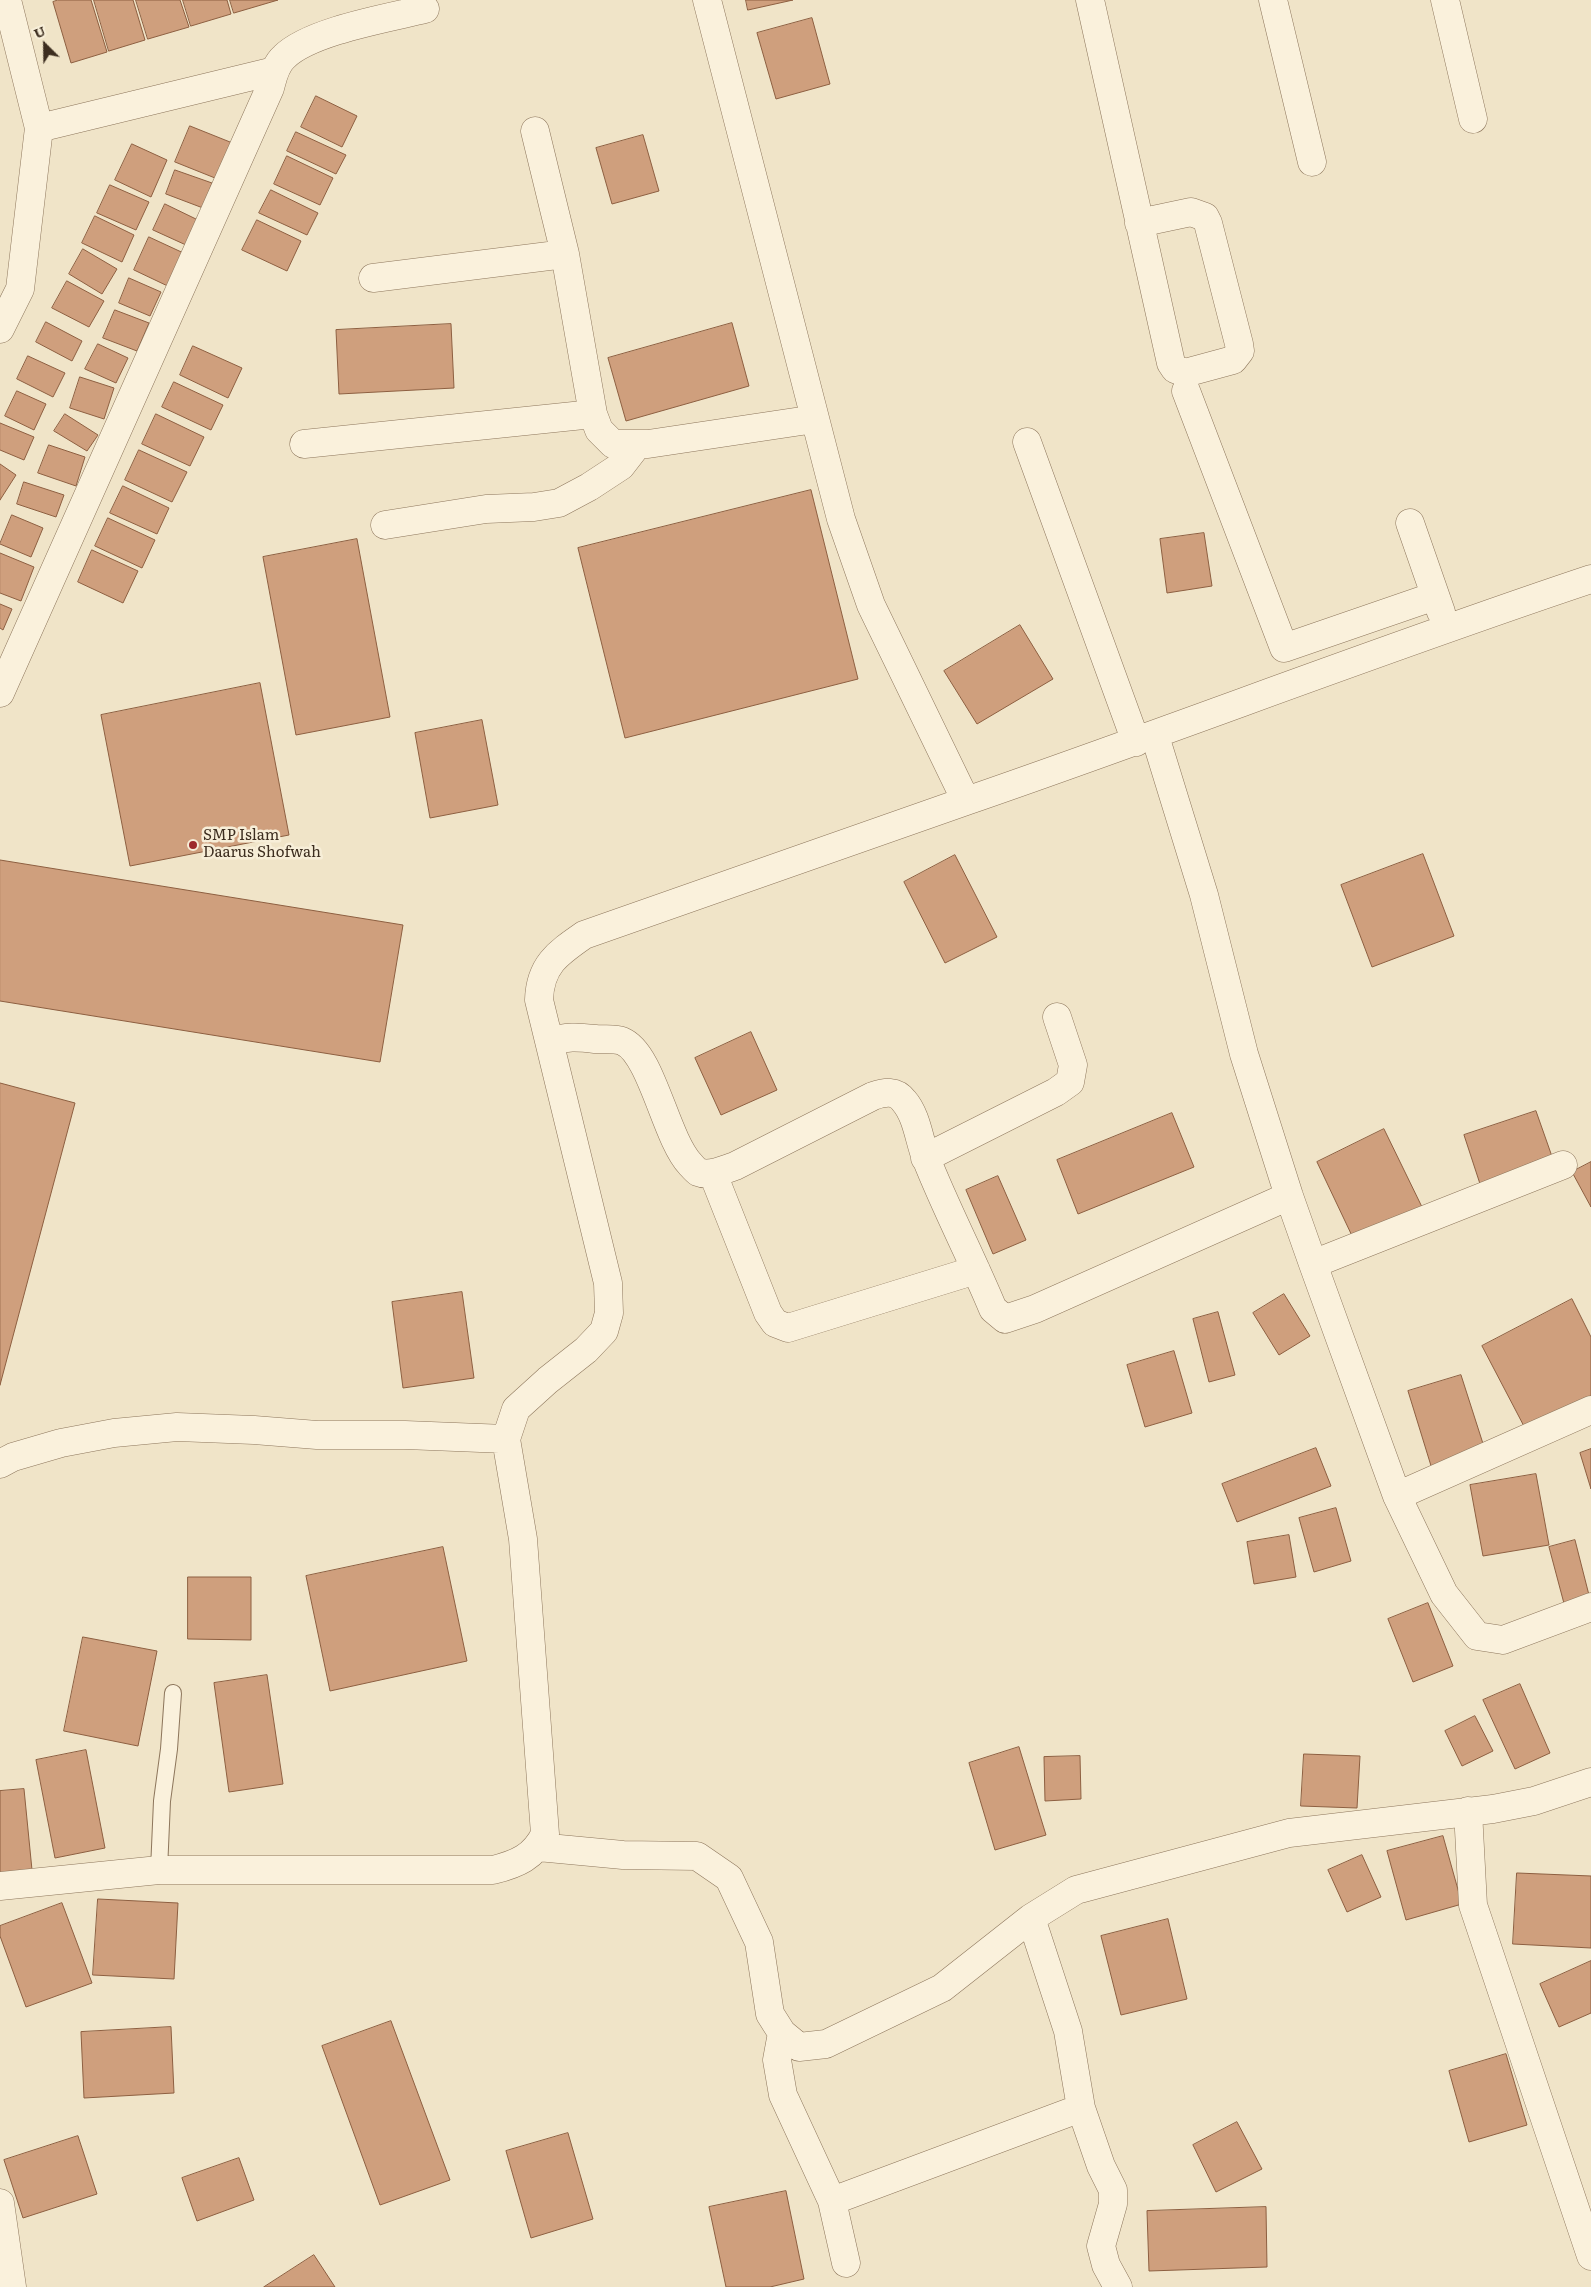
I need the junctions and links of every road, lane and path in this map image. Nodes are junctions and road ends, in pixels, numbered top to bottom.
1 (7, 0) edge
2 (707, 0) edge
3 (1090, 0) edge
4 (1273, 0) edge
5 (1445, 0) edge
6 (425, 9) dead end
7 (274, 71) junction
8 (1473, 119) dead end
9 (39, 128) junction
10 (535, 131) dead end
11 (1312, 162) dead end
12 (1139, 222) junction
13 (566, 254) junction
14 (373, 278) dead end
15 (0, 329) edge
16 (1186, 391) dead end
17 (593, 414) junction
18 (815, 419) junction
19 (1027, 442) dead end
20 (304, 444) dead end
21 (638, 444) junction
22 (1410, 523) dead end
23 (385, 525) dead end
24 (1591, 579) edge
25 (1435, 596) junction
26 (1446, 627) junction
27 (0, 693) edge
28 (1145, 739) junction
29 (966, 802) junction
30 (1057, 1017) dead end
31 (550, 1042) junction
32 (926, 1158) junction
33 (1563, 1165) dead end
34 (713, 1174) junction
35 (1289, 1196) junction
36 (1313, 1264) junction
37 (976, 1270) junction
38 (1591, 1410) edge
39 (506, 1439) junction
40 (0, 1464) edge
41 (1397, 1496) junction
42 (1591, 1607) edge
43 (173, 1693) dead end
44 (1591, 1782) edge
45 (1468, 1811) junction
46 (538, 1847) junction
47 (159, 1870) junction
48 (0, 1886) edge
49 (1031, 1918) junction
50 (782, 2033) junction
51 (1081, 2108) junction
52 (832, 2201) junction
53 (0, 2203) edge
54 (1591, 2256) edge
55 (846, 2263) dead end
56 (12, 2287) edge
57 (1118, 2287) edge

1 - 9 street
2 - 18 street
3 - 12 street
4 - 11 street
5 - 8 street
6 - 7 street
7 - 9 street
7 - 27 street
9 - 15 street
10 - 13 street
12 - 12 street
13 - 14 street
13 - 17 street
16 - 25 street
17 - 20 street
17 - 21 street
18 - 21 street
18 - 29 street
19 - 28 street
21 - 23 street
22 - 25 street
24 - 26 street
25 - 26 street
26 - 28 street
28 - 29 street
28 - 35 street
29 - 31 street
30 - 32 street
31 - 34 street
31 - 39 street
32 - 34 street
32 - 37 street
33 - 36 street
34 - 37 street
35 - 36 street
35 - 37 street
36 - 41 street
38 - 41 street
39 - 40 street
39 - 46 street
41 - 42 street
43 - 47 lane
44 - 45 street
45 - 49 street
45 - 54 street
46 - 47 street
46 - 50 street
47 - 48 street
49 - 50 street
49 - 51 street
50 - 52 street
51 - 52 street
51 - 57 street
52 - 55 street
53 - 56 street

